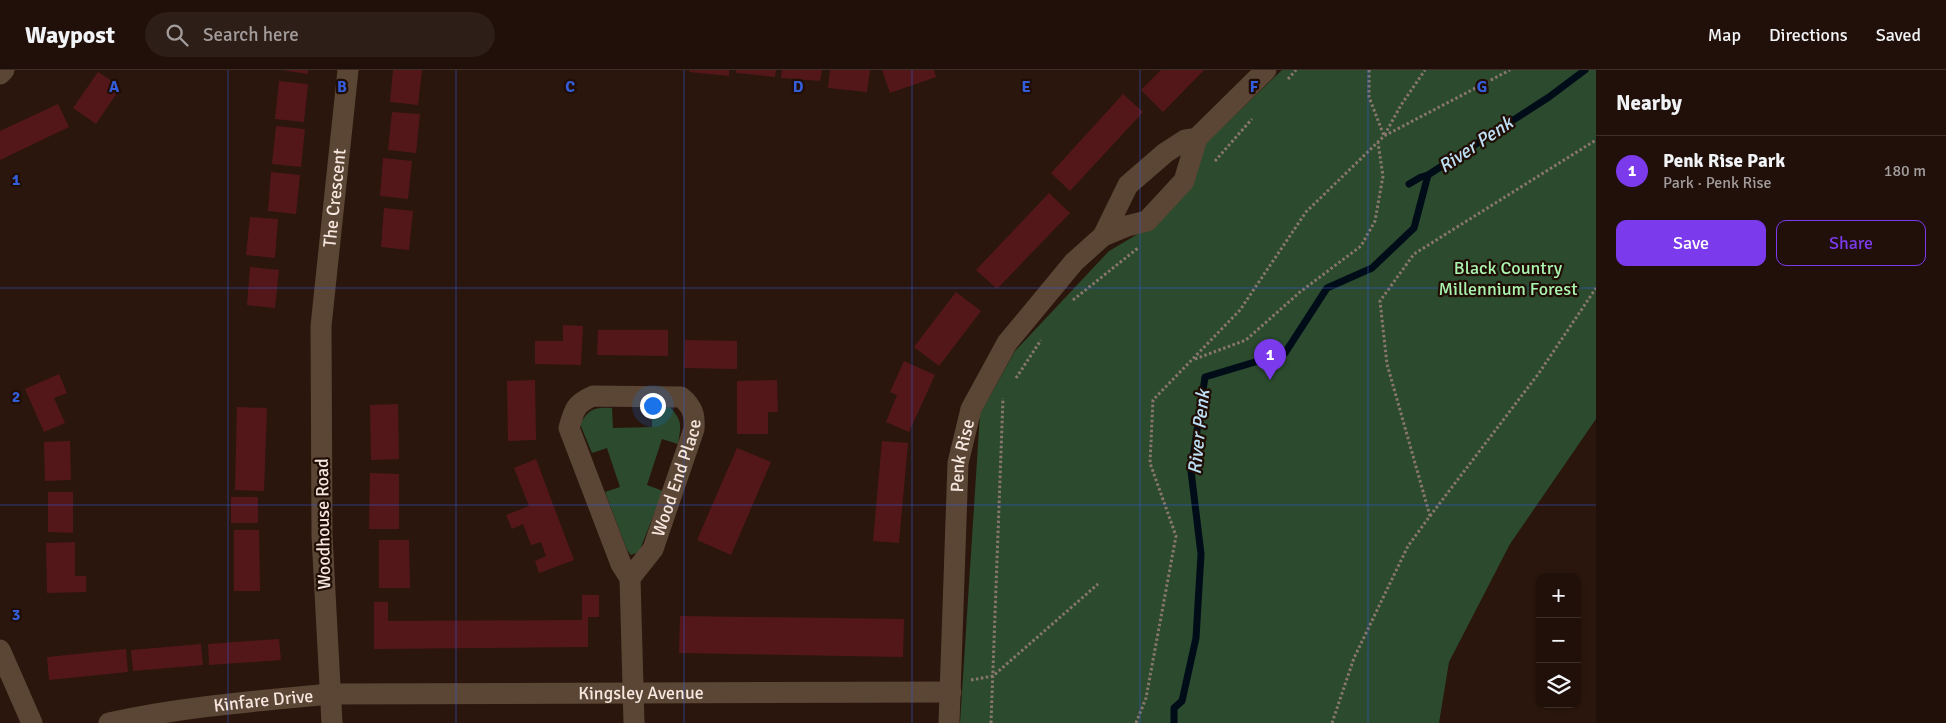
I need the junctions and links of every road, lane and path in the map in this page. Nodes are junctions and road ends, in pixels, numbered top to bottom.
1 (4, 70) edge
2 (348, 70) edge
3 (1266, 70) edge
4 (1296, 70) edge
5 (1369, 70) edge
6 (1425, 70) edge
7 (1510, 70) edge
8 (0, 74) edge
9 (1283, 84) dead end
10 (1252, 118) dead end
11 (1384, 136) junction
12 (1197, 138) junction
13 (1596, 140) edge
14 (1378, 142) junction
15 (1209, 168) dead end
16 (1103, 236) junction
17 (1144, 243) dead end
18 (1596, 288) edge
19 (1068, 304) dead end
20 (321, 326) joint
21 (1045, 334) dead end
22 (1192, 360) junction
23 (1013, 381) dead end
24 (1003, 397) dead end
25 (1430, 516) junction
26 (630, 578) junction
27 (1098, 584) dead end
28 (0, 650) edge
29 (993, 676) junction
30 (951, 688) junction
31 (330, 694) junction
32 (634, 694) junction
33 (32, 723) edge
34 (109, 723) edge
35 (332, 723) edge
36 (634, 723) edge
37 (949, 723) edge
38 (991, 723) edge
39 (1136, 723) edge
40 (1332, 723) edge

1 - 8 street
2 - 20 street, The Crescent
3 - 12 street, Penk Rise
4 - 9 path
5 - 11 path
6 - 11 path
7 - 11 path
10 - 15 path
11 - 14 path
12 - 16 street, Penk Rise
12 - 16 street, Penk Rise
13 - 25 path
14 - 22 path
14 - 22 path
16 - 30 street, Penk Rise
17 - 19 path
18 - 25 path
20 - 31 street, Woodhouse Road
21 - 23 path
22 - 39 path
24 - 29 path
25 - 40 path
26 - 26 street, Wood End Place
26 - 32 street, Wood End Place
27 - 29 path
28 - 33 street
29 - 30 path
29 - 38 path
30 - 32 street, Kingsley Avenue
30 - 37 street, Penk Rise
31 - 32 street, Kingsley Avenue
31 - 34 street, Kinfare Drive
31 - 35 street, Woodhouse Road
32 - 36 street, Wood End Place

